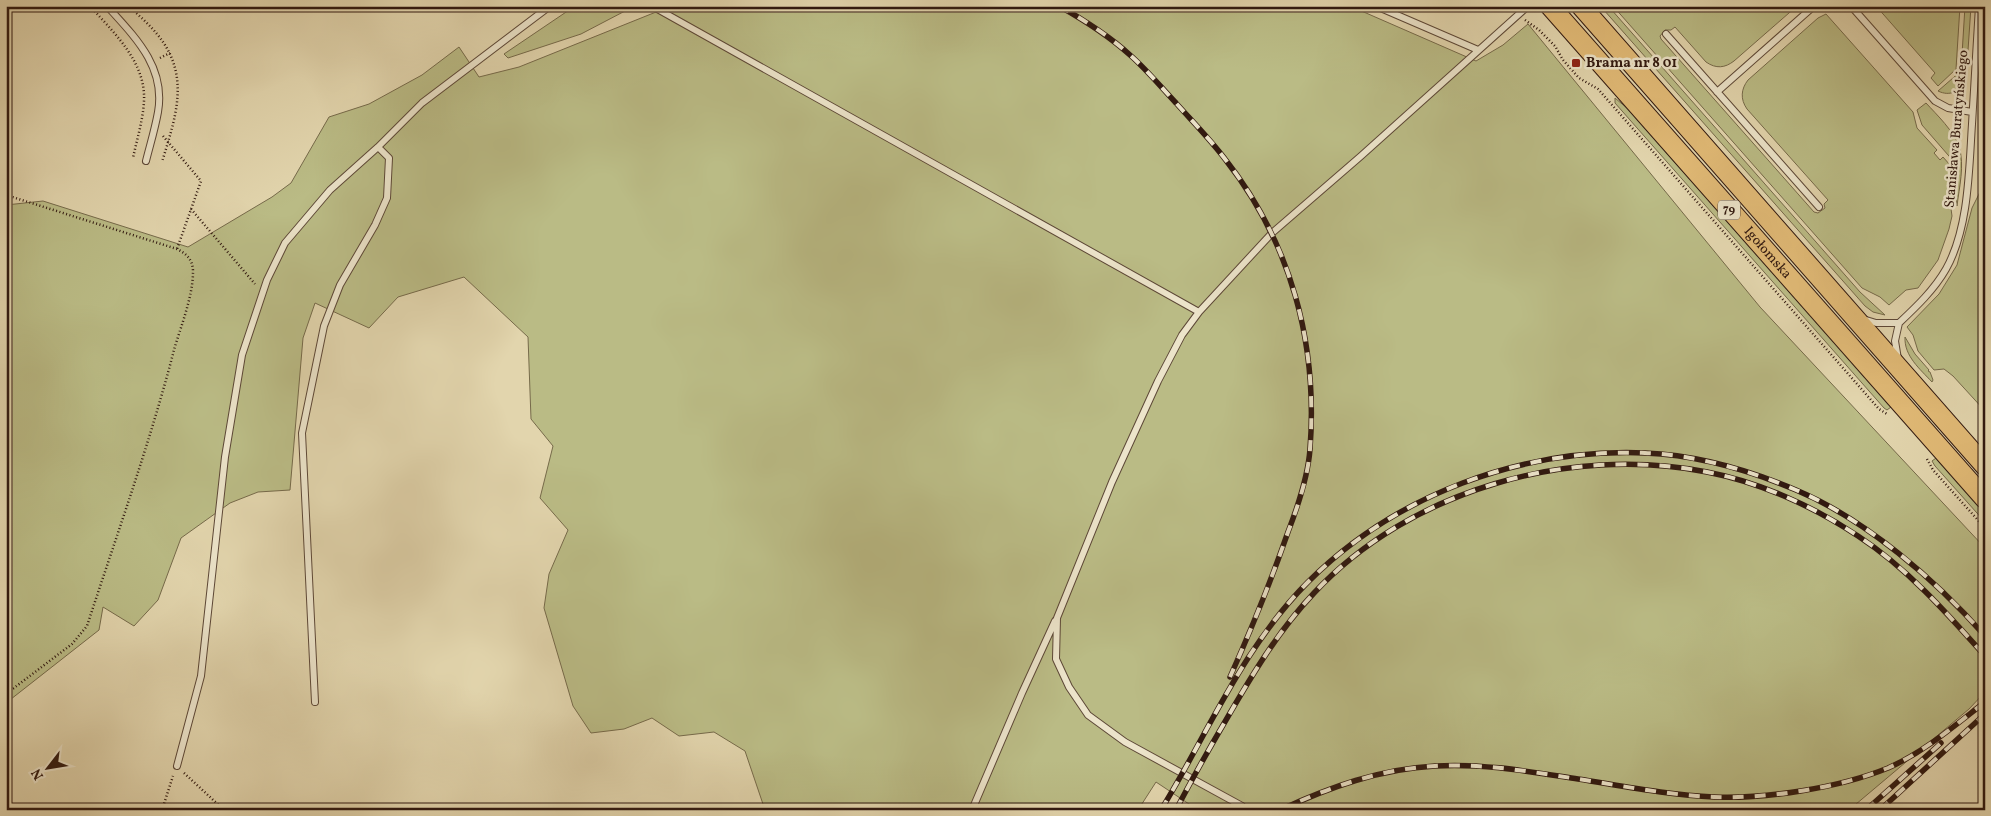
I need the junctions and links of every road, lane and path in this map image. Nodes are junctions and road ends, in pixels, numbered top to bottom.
1 (90, 6) edge
2 (107, 6) edge
3 (550, 6) edge
4 (652, 6) edge
5 (1376, 6) edge
6 (1528, 6) edge
7 (1550, 6) edge
8 (1581, 6) edge
9 (1814, 6) edge
10 (1851, 6) edge
11 (1979, 6) edge
12 (1524, 19) dead end
13 (1666, 34) dead end
14 (1478, 50) junction
15 (1717, 92) junction
16 (1972, 112) junction
17 (153, 130) junction
18 (378, 148) junction
19 (133, 158) dead end
20 (146, 161) dead end
21 (6, 195) edge
22 (1819, 207) dead end
23 (191, 209) junction
24 (177, 250) junction
25 (263, 293) junction
26 (1198, 312) junction
27 (1852, 315) junction
28 (1899, 323) junction
29 (1903, 372) junction
30 (1889, 415) dead end
31 (1930, 449) junction
32 (1985, 466) edge
33 (1985, 499) edge
34 (1985, 528) edge
35 (1057, 618) junction
36 (6, 694) edge
37 (315, 702) dead end
38 (176, 766) junction
39 (162, 810) edge
40 (224, 810) edge
41 (972, 810) edge
42 (1245, 810) edge

1 - 19 path
2 - 17 lane
3 - 18 lane
4 - 26 lane
5 - 14 lane
6 - 14 lane
7 - 31 main road, Igołomska / 79
8 - 27 main road, Igołomska / 79
9 - 15 lane
10 - 16 lane
11 - 16 lane, Stanisława Buratyńskiego
12 - 30 path
13 - 15 lane
14 - 26 lane
15 - 22 lane
16 - 28 lane, Stanisława Buratyńskiego
17 - 20 lane
17 - 23 path
18 - 25 lane
18 - 37 lane
21 - 24 path
23 - 24 path
23 - 25 path
24 - 36 path
25 - 38 lane
26 - 35 lane
27 - 28 lane
27 - 29 main road, Igołomska / 79
28 - 29 lane
29 - 32 main road, Igołomska / 79
31 - 33 main road, Igołomska / 79
31 - 34 path
35 - 41 lane
35 - 42 lane
38 - 39 path
38 - 40 path

